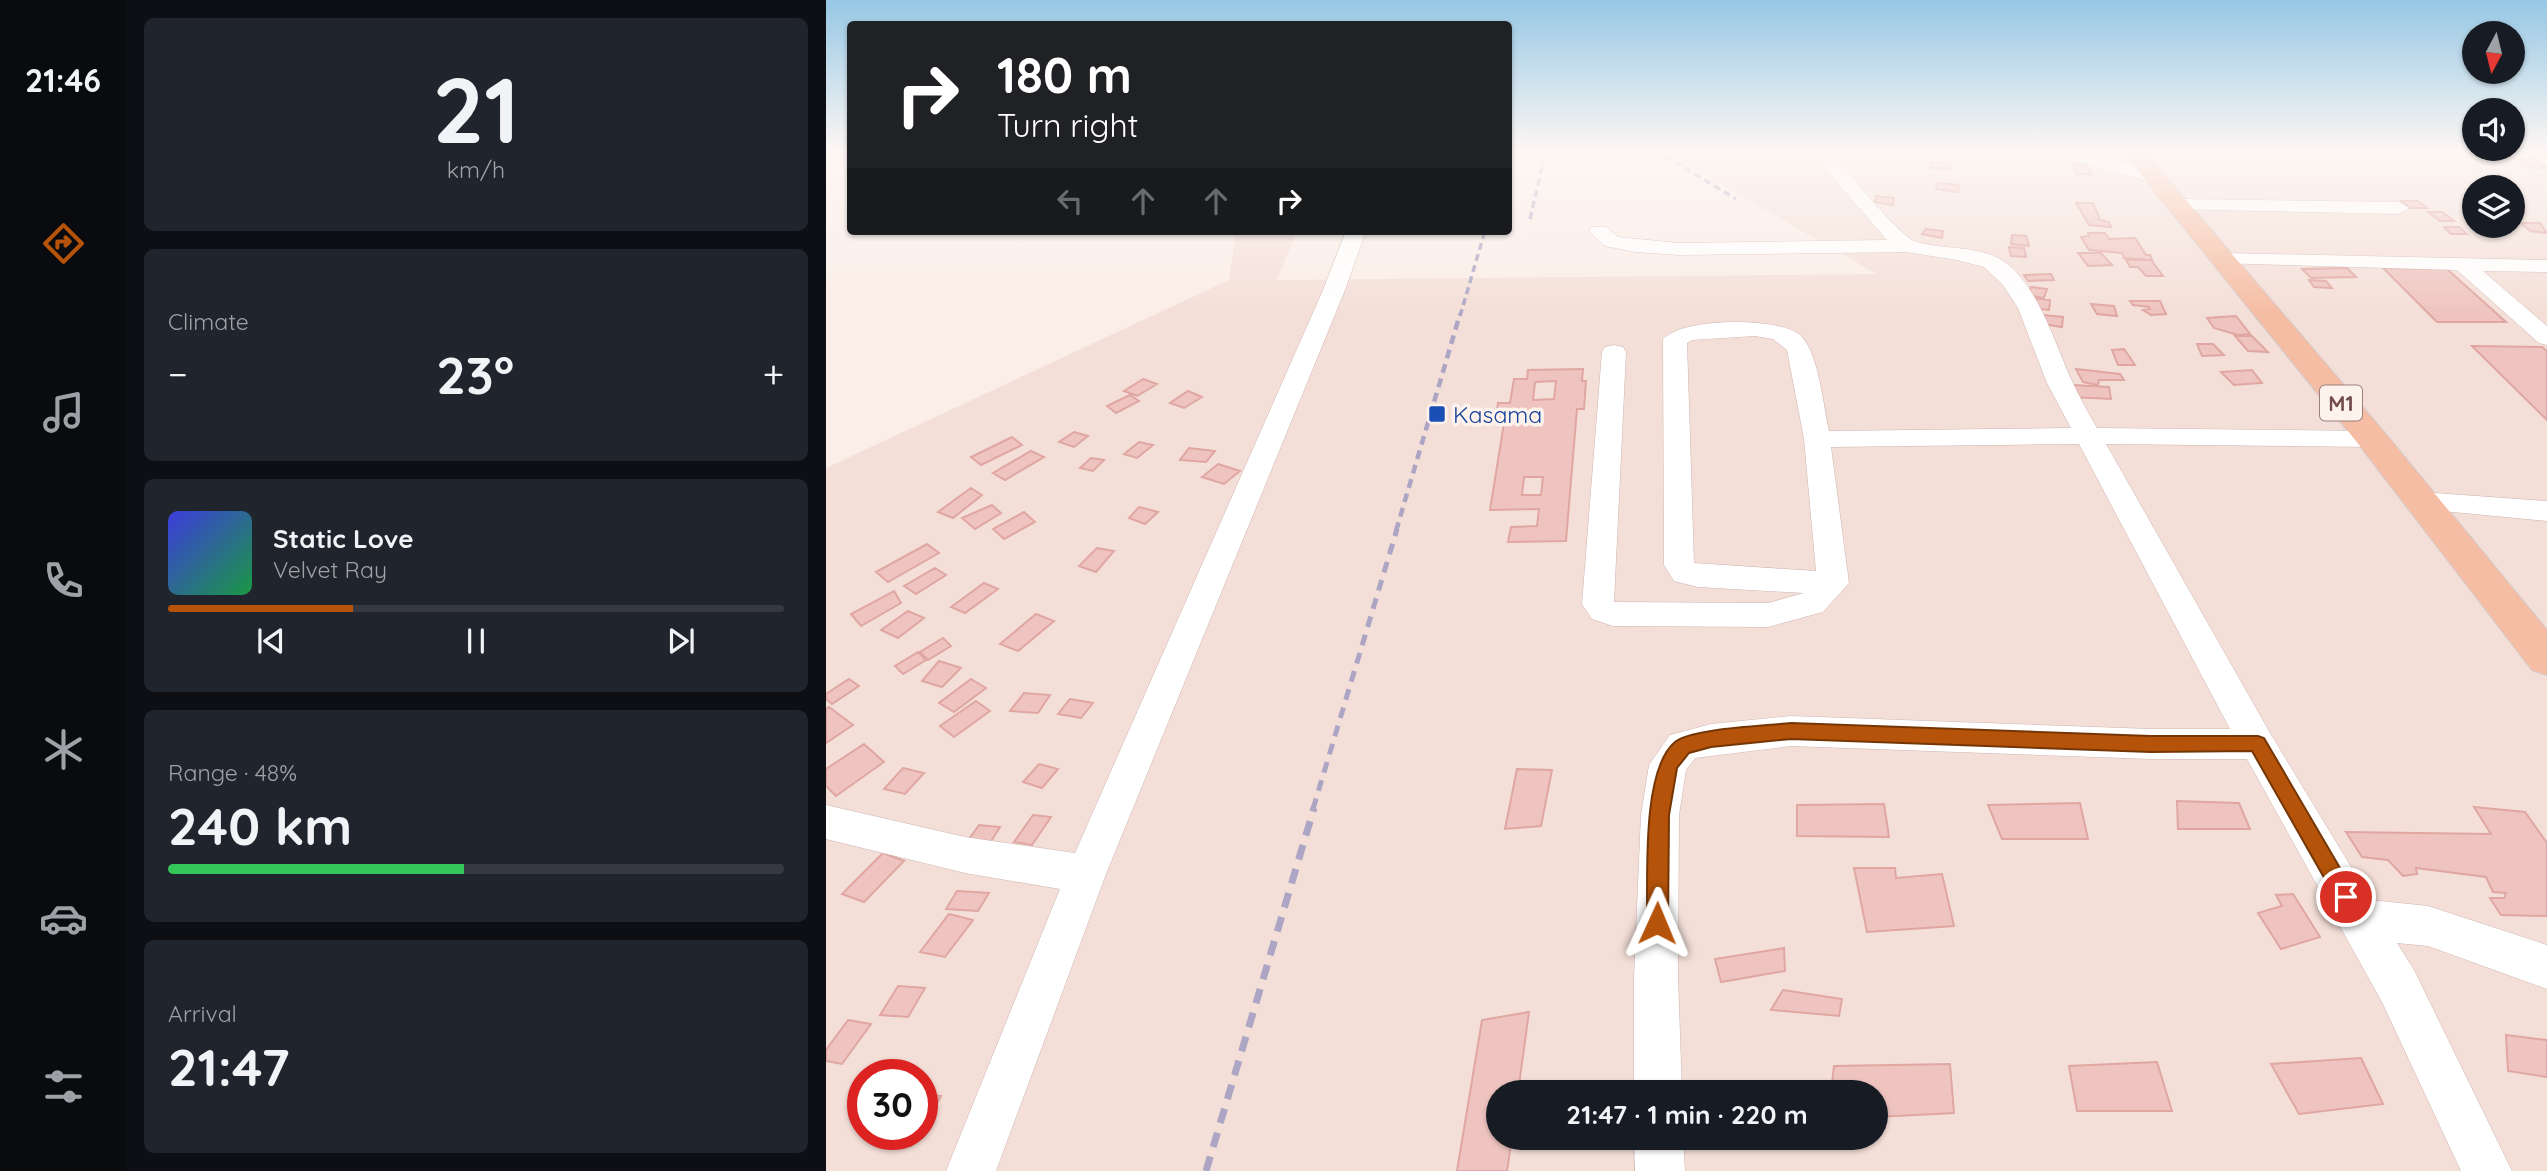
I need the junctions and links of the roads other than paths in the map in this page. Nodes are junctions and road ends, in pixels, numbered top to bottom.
1 (1867, 205) edge
2 (2178, 205) joint
3 (2399, 208) dead end
4 (1599, 231) dead end
5 (1355, 235) edge
6 (1906, 246) junction
7 (2222, 259) junction
8 (2462, 264) junction
9 (2547, 265) edge
10 (2547, 338) edge
11 (1614, 352) dead end
12 (2088, 436) junction
13 (1817, 439) junction
14 (2372, 439) junction
15 (2421, 501) junction
16 (2547, 511) edge
17 (1833, 583) junction
18 (2547, 659) edge
19 (2258, 744) junction
20 (826, 822) edge
21 (1086, 874) junction
22 (2359, 919) junction
23 (2547, 967) edge
24 (1658, 1080) edge
25 (1659, 1150) edge
26 (962, 1169) edge
27 (1660, 1171) edge
28 (2487, 1171) edge

1 - 6 street
2 - 3 street
2 - 7 main road, M1
4 - 6 street
5 - 21 street
6 - 12 street
7 - 8 street
7 - 14 main road, M1
8 - 9 street
8 - 10 street
11 - 17 street
12 - 13 street
12 - 14 street
12 - 19 street
13 - 17 street
13 - 17 street
14 - 15 main road, M1
15 - 16 street
15 - 18 main road, M1
19 - 22 street
19 - 24 street
20 - 21 street
21 - 26 street
22 - 23 street
22 - 28 street
25 - 27 street

